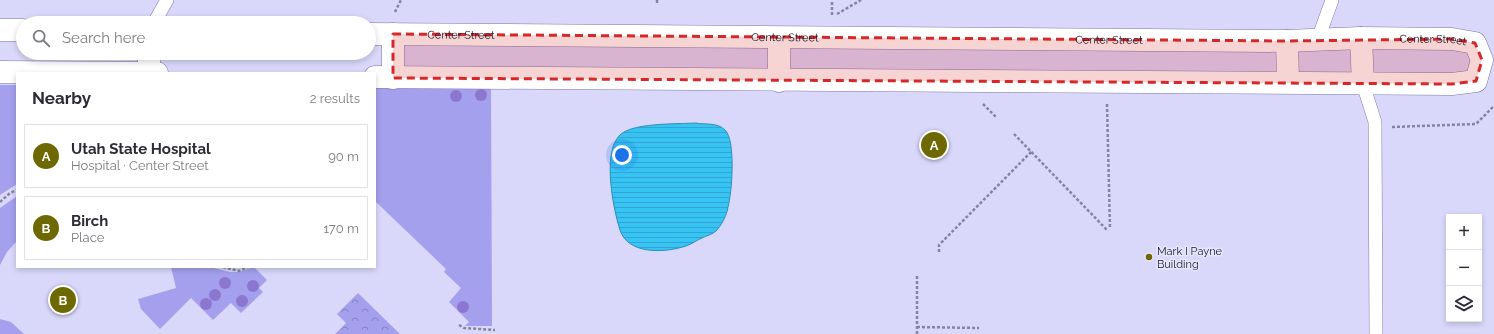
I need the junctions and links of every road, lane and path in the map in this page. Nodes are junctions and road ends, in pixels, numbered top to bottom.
1 (167, 0) edge
2 (401, 0) edge
3 (861, 0) edge
4 (1332, 0) edge
5 (158, 16) edge
6 (832, 18) dead end
7 (394, 24) junction
8 (0, 30) edge
9 (16, 30) edge
10 (376, 31) edge
11 (779, 38) junction
12 (1361, 38) junction
13 (1318, 39) junction
14 (1287, 41) junction
15 (149, 60) edge
16 (0, 72) edge
17 (16, 72) edge
18 (149, 72) edge
19 (384, 77) edge
20 (779, 81) junction
21 (1288, 82) junction
22 (1362, 84) junction
23 (1107, 98) dead end
24 (1494, 106) edge
25 (1391, 127) dead end
26 (1014, 134) dead end
27 (1032, 151) junction
28 (16, 190) edge
29 (0, 202) edge
30 (939, 252) dead end
31 (228, 268) edge
32 (245, 268) edge
33 (917, 276) dead end
34 (459, 325) dead end
35 (917, 327) junction
36 (979, 328) dead end
37 (495, 330) dead end
38 (917, 334) edge
39 (1376, 334) edge

1 - 5 lane
2 - 7 path
3 - 6 path
4 - 13 lane
7 - 10 street, Center Street
7 - 11 street, Center Street
7 - 19 street
8 - 9 street
11 - 14 street, Center Street
11 - 20 street
12 - 13 street, Center Street
12 - 22 street
12 - 22 street, Center Street
13 - 14 street, Center Street
14 - 21 street
15 - 18 street
16 - 17 street
19 - 20 street, Center Street
20 - 21 street, Center Street
21 - 22 street, Center Street
22 - 39 lane
23 - 27 path
24 - 25 path
26 - 27 path
27 - 30 path
28 - 29 path
31 - 32 path
33 - 35 path
34 - 37 path
35 - 36 path
35 - 38 path

